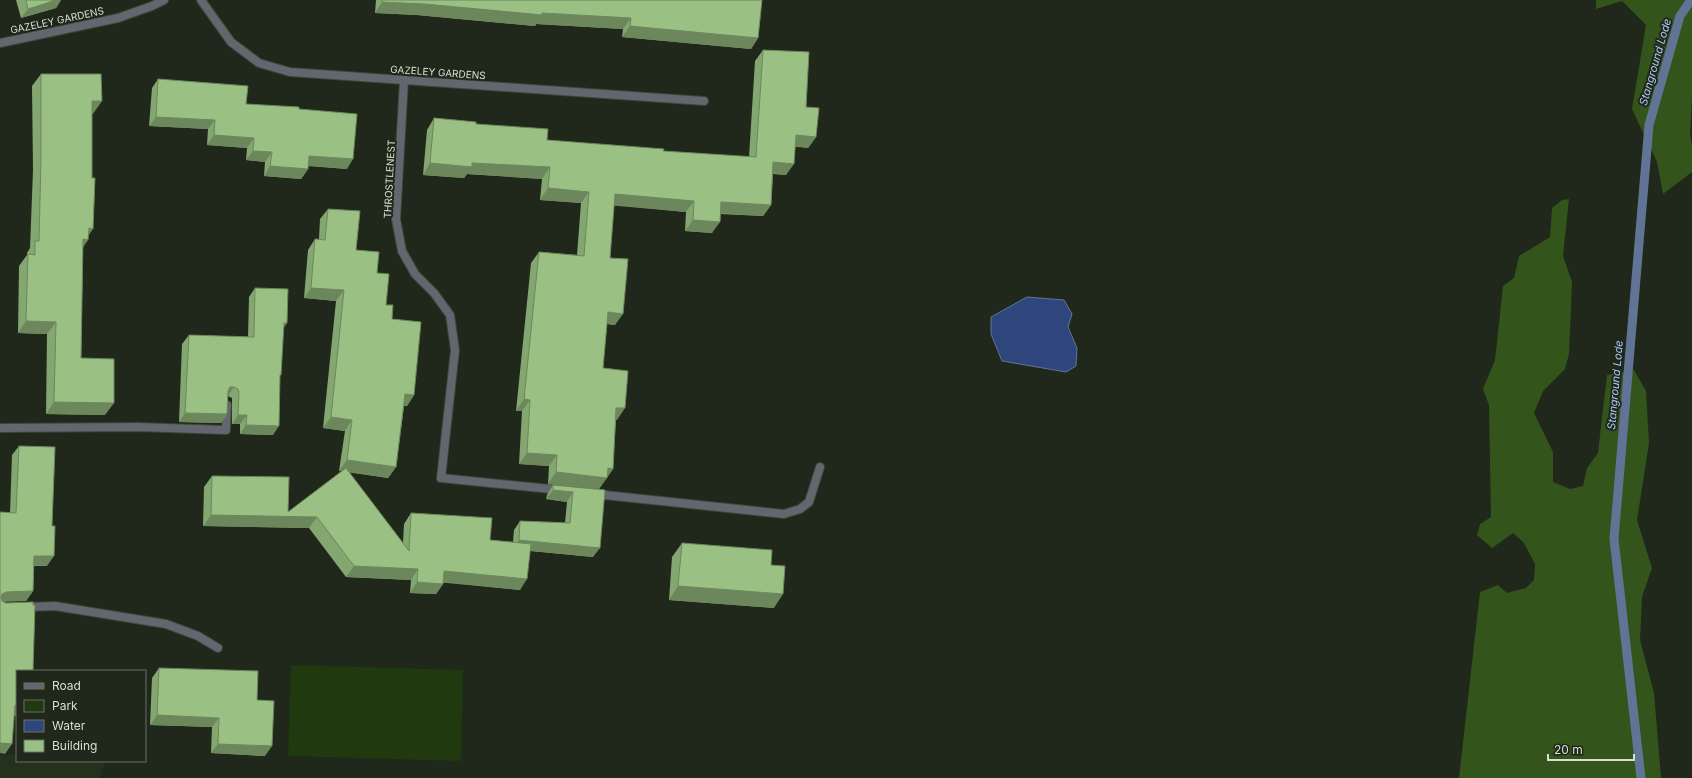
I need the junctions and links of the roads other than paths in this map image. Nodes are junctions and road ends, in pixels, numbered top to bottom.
1 (164, 0) edge
2 (200, 0) edge
3 (0, 43) edge
4 (404, 80) junction
5 (704, 100) dead end
6 (227, 401) edge
7 (0, 428) edge
8 (820, 467) dead end
9 (573, 491) edge
10 (589, 493) edge
11 (16, 607) edge
12 (218, 648) dead end

1 - 3 street, GAZELEY GARDENS
2 - 4 street, GAZELEY GARDENS
4 - 5 street, GAZELEY GARDENS
4 - 9 street, THROSTLENEST
6 - 7 street
8 - 10 street
11 - 12 street

